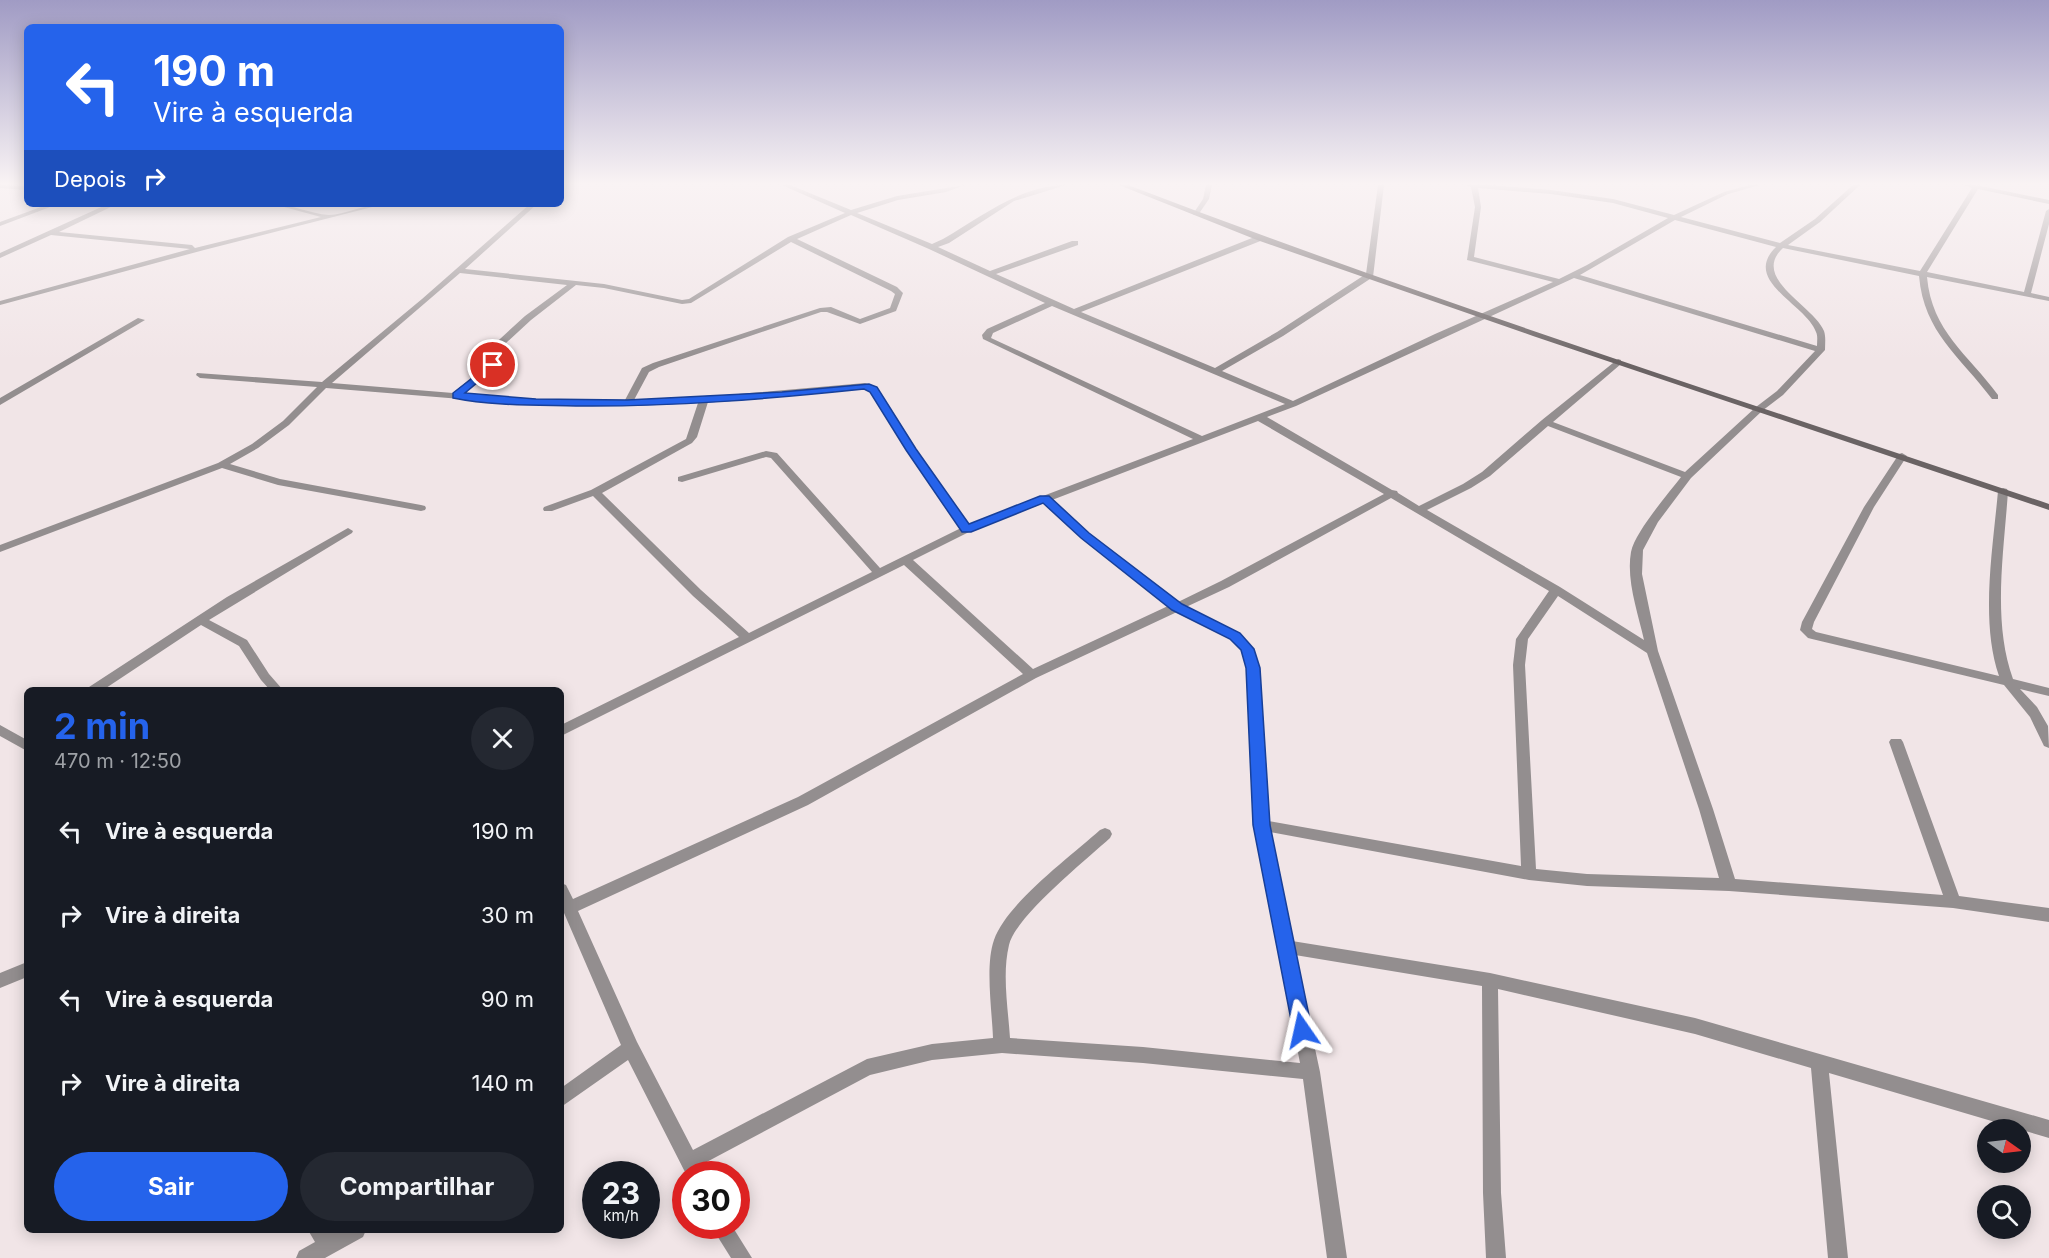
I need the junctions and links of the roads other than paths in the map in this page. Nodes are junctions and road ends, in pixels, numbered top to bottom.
1 (27, 244) edge
2 (158, 244) edge
3 (219, 244) edge
4 (490, 244) edge
5 (783, 244) edge
6 (801, 244) edge
7 (925, 244) edge
8 (940, 244) edge
9 (1072, 244) edge
10 (1246, 244) edge
11 (1277, 244) edge
12 (1374, 244) edge
13 (1472, 244) edge
14 (1629, 244) edge
15 (1773, 244) edge
16 (1785, 244) edge
17 (1941, 244) edge
18 (2040, 244) edge
19 (1782, 246) junction
20 (932, 247) junction
21 (202, 248) junction
22 (0, 256) edge
23 (459, 271) junction
24 (1923, 272) junction
25 (989, 274) junction
26 (1370, 275) junction
27 (1573, 276) junction
28 (1560, 282) junction
29 (574, 283) junction
30 (2027, 294) junction
31 (2049, 299) edge
32 (0, 303) edge
33 (1052, 303) junction
34 (1076, 311) junction
35 (1488, 316) junction
36 (141, 320) dead end
37 (1821, 350) junction
38 (1617, 362) junction
39 (1216, 371) junction
40 (200, 375) dead end
41 (324, 385) junction
42 (456, 396) junction
43 (1995, 397) dead end
44 (704, 400) junction
45 (0, 402) edge
46 (627, 403) junction
47 (1293, 404) junction
48 (1759, 409) junction
49 (1259, 417) junction
50 (1545, 422) junction
51 (1201, 439) junction
52 (1902, 456) junction
53 (222, 465) junction
54 (1687, 476) junction
55 (682, 479) dead end
56 (2003, 491) junction
57 (595, 492) junction
58 (1393, 493) junction
59 (1045, 499) junction
60 (2049, 507) edge
61 (421, 508) dead end
62 (548, 509) dead end
63 (1419, 510) junction
64 (967, 529) junction
65 (348, 531) dead end
66 (0, 549) edge
67 (905, 559) junction
68 (879, 572) junction
69 (1556, 590) junction
70 (1177, 607) junction
71 (200, 620) junction
72 (747, 638) junction
73 (1652, 651) junction
74 (1032, 675) junction
75 (2008, 684) junction
76 (99, 687) edge
77 (274, 687) edge
78 (2049, 692) edge
79 (0, 730) edge
80 (564, 730) edge
81 (24, 741) edge
82 (1896, 742) dead end
83 (2049, 743) edge
84 (1261, 825) junction
85 (1105, 834) dead end
86 (1529, 874) junction
87 (1729, 885) junction
88 (564, 895) edge
89 (1953, 902) junction
90 (570, 908) junction
91 (2049, 915) edge
92 (1286, 947) junction
93 (24, 970) edge
94 (1490, 980) junction
95 (0, 981) edge
96 (1002, 1045) junction
97 (631, 1048) junction
98 (1819, 1062) junction
99 (1311, 1072) junction
100 (564, 1096) edge
101 (2049, 1129) edge
102 (688, 1161) edge
103 (704, 1161) edge
104 (344, 1233) edge
105 (323, 1238) edge
106 (730, 1239) edge
107 (306, 1258) edge
108 (742, 1258) edge
109 (1337, 1258) edge
110 (1496, 1258) edge
111 (1838, 1258) edge

1 - 22 street
2 - 21 street
3 - 21 street
4 - 23 street
5 - 29 street
6 - 46 street
7 - 20 street
8 - 20 street
9 - 25 street
10 - 34 street
11 - 26 street
12 - 26 street
13 - 28 street
14 - 27 street
15 - 19 street
16 - 19 street
17 - 24 street
18 - 30 street
19 - 24 street
19 - 37 street
20 - 25 street
21 - 32 street
23 - 29 street
23 - 41 street
24 - 30 street
24 - 43 street
25 - 33 street
26 - 35 street
26 - 39 street
27 - 28 street
27 - 37 street
28 - 35 street
29 - 42 street
30 - 31 street
33 - 34 street
33 - 51 street
34 - 39 street
35 - 38 street
35 - 47 street
36 - 45 street
37 - 48 street
38 - 48 street
38 - 50 street
39 - 47 street
40 - 41 street
41 - 42 street
41 - 53 street
42 - 46 street
44 - 46 street
44 - 57 street
44 - 64 street
47 - 49 street
48 - 52 street
48 - 54 street
49 - 51 street
49 - 58 street
50 - 54 street
50 - 63 street
51 - 59 street
52 - 56 street
52 - 75 street
53 - 61 street
53 - 66 street
54 - 73 street
55 - 68 street
56 - 60 street
56 - 75 street
57 - 62 street
57 - 72 street
58 - 63 street
58 - 70 street
59 - 64 street
59 - 70 street
63 - 69 street
64 - 67 street
65 - 71 street
67 - 68 street
67 - 74 street
68 - 72 street
69 - 73 street
69 - 86 street
70 - 74 street
70 - 84 street
71 - 76 street
71 - 77 street
72 - 80 street
73 - 87 street
74 - 90 street
75 - 78 street
75 - 83 street
79 - 81 street
82 - 89 street
84 - 86 street
84 - 92 street
85 - 96 street
86 - 87 street
87 - 89 street
88 - 90 street
89 - 91 street
90 - 97 street
92 - 94 street
92 - 99 street
93 - 95 street
94 - 98 street
94 - 110 street
96 - 99 street
96 - 103 street
97 - 100 street
97 - 102 street
98 - 101 street
98 - 111 street
99 - 109 street
104 - 105 street
105 - 107 street
106 - 108 street

